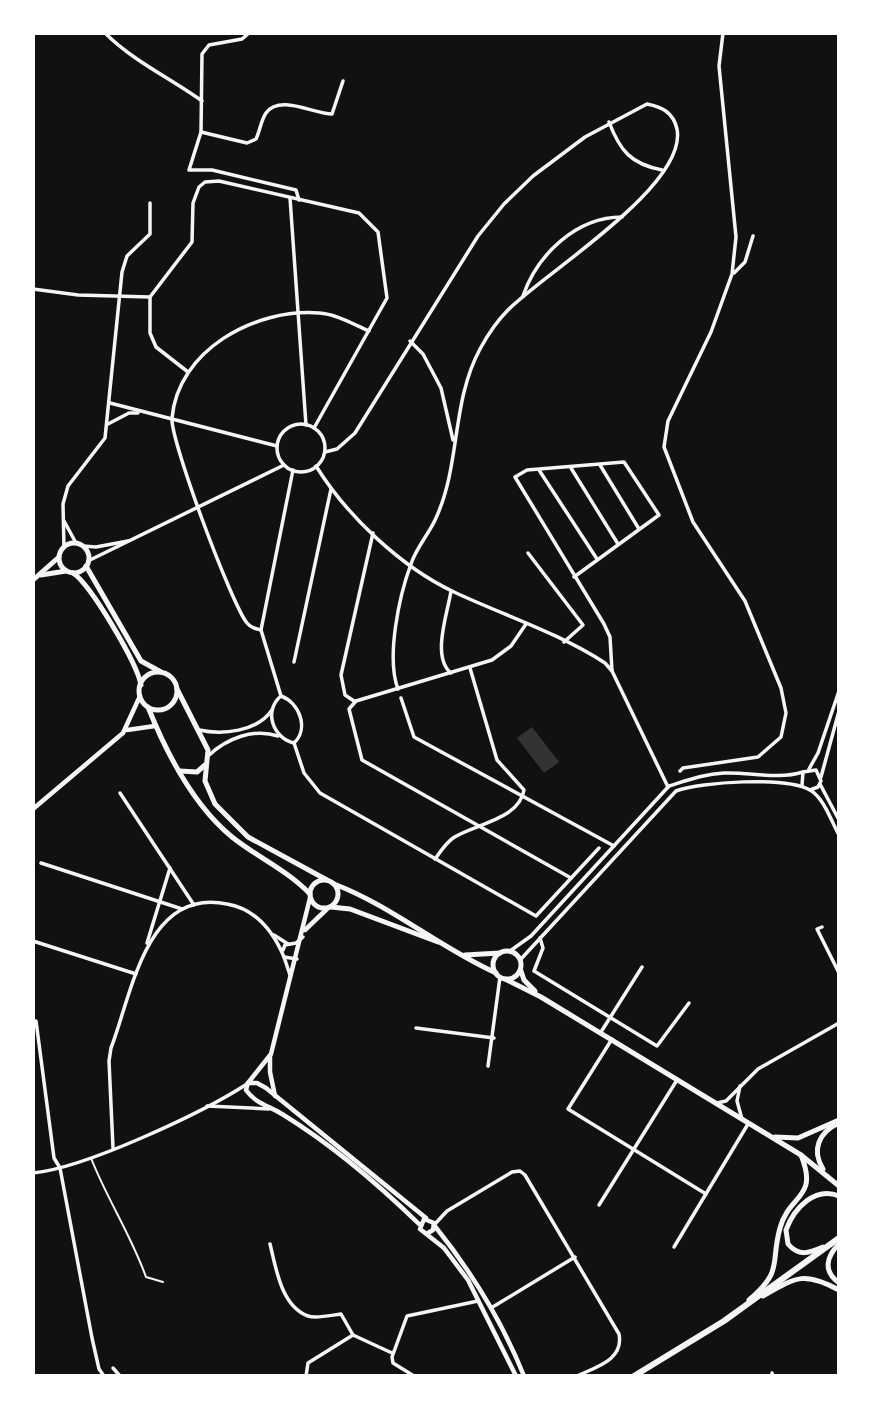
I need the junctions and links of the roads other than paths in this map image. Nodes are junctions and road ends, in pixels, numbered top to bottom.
1 (105, 33) edge
2 (249, 33) edge
3 (723, 33) edge
4 (343, 81) dead end
5 (202, 101) junction
6 (609, 122) junction
7 (201, 132) junction
8 (662, 170) junction
9 (290, 198) junction
10 (299, 200) junction
11 (150, 203) dead end
12 (622, 217) junction
13 (753, 236) dead end
14 (732, 274) junction
15 (33, 289) edge
16 (120, 297) junction
17 (150, 297) junction
18 (522, 298) junction
19 (300, 313) junction
20 (369, 331) junction
21 (410, 341) junction
22 (188, 372) junction
23 (110, 403) junction
24 (144, 412) junction
25 (171, 421) junction
26 (108, 424) junction
27 (306, 425) junction
28 (314, 428) junction
29 (454, 442) junction
30 (277, 446) junction
31 (325, 452) junction
32 (285, 465) junction
33 (600, 465) junction
34 (317, 467) junction
35 (571, 468) junction
36 (293, 470) junction
37 (539, 470) junction
38 (331, 489) junction
39 (198, 505) junction
40 (64, 521) junction
41 (639, 529) junction
42 (64, 530) junction
43 (373, 532) junction
44 (71, 533) junction
45 (128, 541) junction
46 (618, 544) junction
47 (80, 545) junction
48 (64, 547) junction
49 (528, 553) dead end
50 (59, 556) junction
51 (597, 560) junction
52 (87, 563) junction
53 (411, 564) junction
54 (70, 572) junction
55 (574, 577) junction
56 (36, 578) edge
57 (451, 591) junction
58 (526, 624) junction
59 (261, 630) junction
60 (564, 642) junction
61 (294, 662) dead end
62 (470, 668) junction
63 (612, 671) junction
64 (161, 673) junction
65 (452, 673) junction
66 (141, 685) junction
67 (177, 689) junction
68 (398, 689) junction
69 (839, 691) edge
70 (140, 696) junction
71 (281, 696) junction
72 (401, 698) dead end
73 (356, 701) junction
74 (148, 707) junction
75 (273, 709) junction
76 (839, 712) edge
77 (155, 726) junction
78 (126, 730) junction
79 (198, 730) junction
80 (280, 736) junction
81 (824, 738) junction
82 (830, 739) junction
83 (294, 743) junction
84 (208, 759) junction
85 (809, 769) junction
86 (179, 770) junction
87 (680, 771) junction
88 (803, 772) junction
89 (775, 776) junction
90 (821, 776) junction
91 (685, 779) junction
92 (775, 784) junction
93 (820, 784) junction
94 (669, 787) junction
95 (804, 787) junction
96 (810, 790) junction
97 (120, 793) dead end
98 (675, 793) junction
99 (523, 794) junction
100 (33, 809) edge
101 (839, 820) edge
102 (477, 824) junction
103 (839, 835) edge
104 (614, 846) junction
105 (599, 848) dead end
106 (608, 853) junction
107 (614, 857) junction
108 (435, 859) junction
109 (41, 863) dead end
110 (170, 868) junction
111 (570, 878) junction
112 (327, 880) junction
113 (334, 884) junction
114 (310, 896) junction
115 (159, 902) junction
116 (194, 905) junction
117 (329, 907) junction
118 (182, 909) junction
119 (821, 927) dead end
120 (272, 934) junction
121 (303, 934) junction
122 (540, 938) junction
123 (33, 941) edge
124 (288, 944) junction
125 (444, 944) junction
126 (145, 949) junction
127 (282, 951) junction
128 (510, 951) junction
129 (499, 953) junction
130 (465, 955) junction
131 (284, 957) junction
132 (297, 959) junction
133 (521, 959) junction
134 (642, 967) dead end
135 (521, 968) junction
136 (839, 973) edge
137 (136, 974) junction
138 (500, 976) junction
139 (291, 980) junction
140 (540, 996) junction
141 (689, 1003) dead end
142 (610, 1017) junction
143 (36, 1021) dead end
144 (839, 1023) edge
145 (416, 1028) dead end
146 (601, 1032) junction
147 (494, 1038) junction
148 (612, 1039) junction
149 (271, 1054) junction
150 (488, 1066) dead end
151 (677, 1080) junction
152 (248, 1083) junction
153 (740, 1084) junction
154 (275, 1097) junction
155 (714, 1103) junction
156 (205, 1106) junction
157 (271, 1109) junction
158 (746, 1122) junction
159 (839, 1122) edge
160 (765, 1134) junction
161 (113, 1148) junction
162 (634, 1149) junction
163 (801, 1155) junction
164 (90, 1157) junction
165 (60, 1168) junction
166 (33, 1173) edge
167 (827, 1174) junction
168 (839, 1186) edge
169 (706, 1194) junction
170 (839, 1196) edge
171 (599, 1205) dead end
172 (426, 1218) junction
173 (419, 1224) junction
174 (434, 1225) junction
175 (428, 1233) junction
176 (837, 1241) edge
177 (270, 1244) dead end
178 (674, 1247) dead end
179 (575, 1257) junction
180 (163, 1282) dead end
181 (839, 1283) edge
182 (839, 1290) edge
183 (479, 1301) junction
184 (748, 1304) junction
185 (491, 1308) junction
186 (724, 1321) junction
187 (353, 1335) junction
188 (392, 1353) junction
189 (113, 1368) dead end
190 (104, 1376) edge
191 (120, 1376) edge
192 (306, 1376) edge
193 (414, 1376) edge
194 (516, 1376) edge
195 (524, 1376) edge
196 (578, 1376) edge
197 (634, 1376) edge

1 - 5 street
2 - 5 street
3 - 14 street
4 - 7 street
5 - 7 street
6 - 8 street
6 - 8 street
6 - 21 street
7 - 10 street
8 - 12 street
9 - 10 street
9 - 17 street
9 - 19 street
10 - 20 street
11 - 16 street
12 - 18 street
12 - 18 street
13 - 14 street
14 - 87 street
15 - 16 street
16 - 17 street
16 - 23 street
17 - 22 street
18 - 29 street
19 - 20 street
19 - 22 street
19 - 27 street
20 - 28 street
21 - 29 street
21 - 31 street
22 - 25 street
23 - 24 street
23 - 26 street
24 - 25 street
24 - 26 street
25 - 30 street
25 - 39 street
26 - 40 street
27 - 28 street
27 - 30 street
28 - 31 street
29 - 53 street
30 - 32 street
31 - 34 street
32 - 36 street
32 - 39 street
33 - 35 street
33 - 41 street
33 - 41 street
34 - 36 street
34 - 38 street
35 - 37 street
35 - 46 street
36 - 59 street
37 - 51 street
37 - 55 street
38 - 43 street
38 - 61 street
39 - 45 street
39 - 59 street
40 - 42 street
40 - 44 street
41 - 46 street
42 - 44 street
42 - 48 street
43 - 53 street
43 - 73 street
44 - 47 street
45 - 47 street
45 - 52 street
46 - 51 street
47 - 48 main road
47 - 52 main road
48 - 50 main road
49 - 60 street
50 - 54 main road
50 - 56 main road
51 - 55 street
52 - 54 main road
52 - 64 main road
53 - 57 street
53 - 68 street
54 - 56 main road
54 - 66 main road
55 - 63 street
57 - 58 street
57 - 65 street
58 - 60 street
58 - 62 street
59 - 71 street
60 - 63 street
62 - 65 street
62 - 99 street
63 - 94 street
64 - 66 main road
64 - 67 main road
65 - 68 street
66 - 70 main road
67 - 74 main road
67 - 79 main road
68 - 73 street
69 - 81 street
70 - 74 main road
70 - 78 street
71 - 75 street
71 - 83 street
72 - 99 street
73 - 102 street
74 - 77 main road
75 - 79 street
75 - 80 street
76 - 82 street
77 - 78 street
77 - 86 main road
78 - 100 street
79 - 84 main road
80 - 83 street
80 - 84 street
81 - 82 street
81 - 85 street
82 - 90 street
83 - 108 street
84 - 86 main road
84 - 112 main road
85 - 88 street
85 - 90 street
86 - 114 main road
87 - 91 street
87 - 94 street
88 - 89 street
88 - 95 street
89 - 91 street
89 - 92 street
90 - 93 street
91 - 94 street
92 - 95 street
92 - 98 street
93 - 96 street
93 - 101 street
94 - 98 street
94 - 98 street
94 - 104 street
95 - 96 street
96 - 103 street
97 - 110 street
98 - 107 street
99 - 102 street
99 - 104 street
102 - 108 street
102 - 111 street
104 - 106 street
105 - 111 street
106 - 107 street
106 - 128 street
107 - 122 street
108 - 111 street
109 - 115 street
110 - 115 street
110 - 116 street
112 - 113 main road
112 - 114 main road
113 - 117 main road
113 - 125 main road
114 - 117 main road
114 - 121 street
115 - 118 street
115 - 126 street
116 - 118 street
116 - 120 street
117 - 121 street
117 - 125 main road
118 - 126 street
119 - 136 street
120 - 124 street
120 - 127 street
121 - 124 street
121 - 132 street
122 - 133 street
122 - 142 street
123 - 137 street
124 - 127 street
125 - 130 main road
126 - 137 street
127 - 131 street
128 - 129 main road
128 - 133 main road
129 - 130 main road
129 - 138 main road
130 - 138 main road
131 - 132 street
131 - 139 street
132 - 139 street
133 - 135 main road
134 - 142 street
135 - 138 main road
135 - 140 main road
137 - 161 street
138 - 140 main road
138 - 147 street
139 - 149 street
140 - 146 main road
141 - 142 street
142 - 146 street
143 - 165 street
144 - 153 street
145 - 147 street
146 - 148 main road
147 - 150 street
148 - 151 main road
148 - 162 street
149 - 152 street
149 - 154 street
151 - 155 main road
151 - 162 street
152 - 154 street
152 - 156 street
152 - 157 street
153 - 155 street
153 - 158 street
154 - 172 street
155 - 158 main road
156 - 157 street
156 - 161 street
157 - 173 street
158 - 160 main road
158 - 169 street
159 - 160 main road
159 - 167 main road
160 - 163 main road
161 - 164 street
162 - 169 street
162 - 171 street
163 - 167 main road
163 - 186 main road
164 - 165 street
164 - 180 lane
165 - 166 street
165 - 190 street
167 - 168 main road
169 - 178 street
170 - 176 main road
172 - 173 street
172 - 174 street
173 - 175 street
174 - 175 street
174 - 179 street
174 - 185 street
175 - 183 street
176 - 181 main road
176 - 184 highway
177 - 187 street
179 - 185 street
179 - 196 street
182 - 184 main road
183 - 188 street
183 - 194 street
184 - 186 highway
185 - 195 street
186 - 197 highway
187 - 188 street
187 - 192 street
188 - 193 street
189 - 191 street

